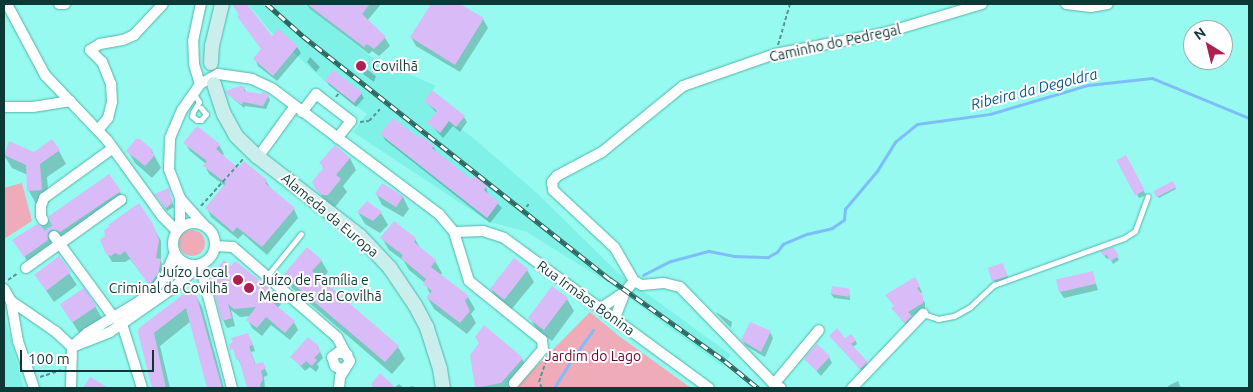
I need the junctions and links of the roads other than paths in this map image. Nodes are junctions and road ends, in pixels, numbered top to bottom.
1 (7, 4) edge
2 (59, 4) edge
3 (65, 4) edge
4 (163, 4) edge
5 (201, 4) edge
6 (222, 4) edge
7 (982, 4) edge
8 (1066, 4) edge
9 (1108, 4) edge
10 (211, 63) dead end
11 (200, 84) junction
12 (214, 84) dead end
13 (193, 94) junction
14 (71, 101) junction
15 (4, 107) edge
16 (201, 108) dead end
17 (298, 109) junction
18 (98, 130) junction
19 (337, 138) junction
20 (113, 148) junction
21 (258, 157) junction
22 (1148, 196) dead end
23 (180, 198) junction
24 (121, 200) dead end
25 (162, 216) junction
26 (43, 220) tunnel mouth
27 (204, 225) junction
28 (179, 229) junction
29 (454, 232) junction
30 (301, 234) dead end
31 (57, 240) junction
32 (172, 242) junction
33 (215, 246) junction
34 (174, 256) junction
35 (198, 265) junction
36 (26, 268) road end
37 (267, 276) junction
38 (634, 281) junction
39 (4, 289) edge
40 (624, 292) junction
41 (11, 301) junction
42 (601, 308) junction
43 (924, 314) joint
44 (615, 318) junction
45 (118, 321) junction
46 (330, 330) junction
47 (820, 330) dead end
48 (72, 347) junction
49 (348, 355) junction
50 (333, 359) junction
51 (345, 368) junction
52 (514, 383) dead end
53 (777, 386) edge
54 (34, 388) edge
55 (71, 388) edge
56 (142, 388) edge
57 (232, 388) edge
58 (338, 388) edge
59 (443, 388) edge
60 (709, 388) edge
61 (852, 388) edge

1 - 14 street
2 - 3 street
4 - 18 street
5 - 11 street
6 - 10 main road
7 - 38 street, Caminho do Pedregal
8 - 9 street
11 - 13 street
11 - 17 street
12 - 21 main road, Alameda da Europa
13 - 16 lane
13 - 23 street
14 - 15 street
14 - 18 street
17 - 19 street
17 - 19 street
17 - 21 street
18 - 20 street
19 - 29 street
20 - 25 street
20 - 26 street
21 - 59 main road, Alameda da Europa
22 - 43 lane
23 - 27 street
23 - 28 street
24 - 31 street
25 - 28 street
25 - 32 street
27 - 28 street
27 - 33 street
28 - 32 street
29 - 42 street, Rua Irmãos Bonina
29 - 52 street
30 - 37 lane
31 - 36 street
31 - 45 street
32 - 34 street
33 - 35 street
33 - 37 street
34 - 35 street
34 - 45 street
35 - 45 street
35 - 57 street
37 - 46 street
38 - 40 street
38 - 53 street
39 - 41 street
40 - 42 street
40 - 44 street
41 - 48 street
41 - 54 street
42 - 44 street, Rua Irmãos Bonina
43 - 61 street
44 - 60 street, Rua Irmãos Bonina
45 - 48 street
45 - 56 street
46 - 49 street
46 - 50 street
47 - 53 street
48 - 55 street
49 - 50 street
49 - 51 street
50 - 51 street
50 - 58 street
51 - 58 street

